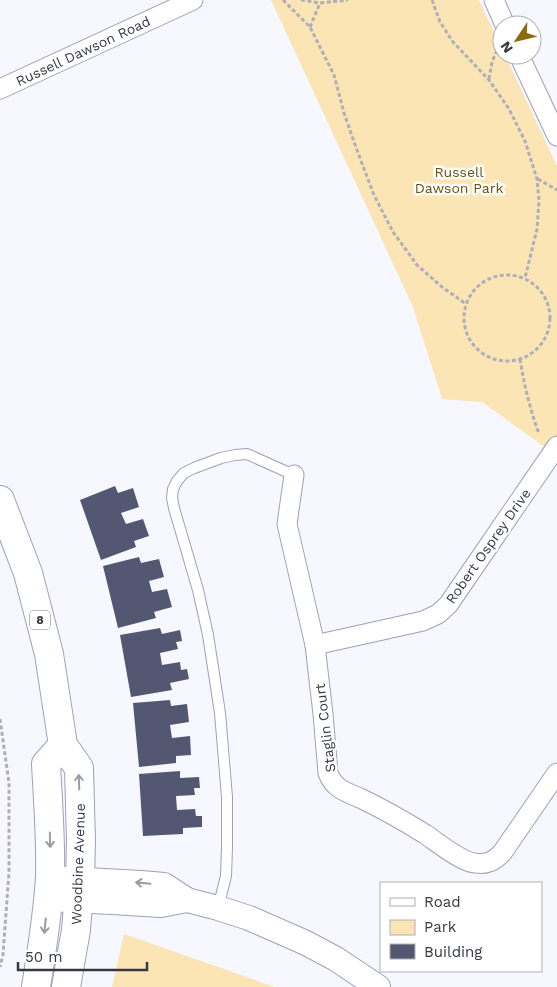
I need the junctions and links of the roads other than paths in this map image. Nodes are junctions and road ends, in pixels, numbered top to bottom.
1 (193, 0) edge
2 (494, 0) edge
3 (501, 15) edge
4 (524, 65) edge
5 (0, 89) edge
6 (557, 136) edge
7 (557, 446) edge
8 (294, 475) joint
9 (0, 500) edge
10 (315, 646) junction
11 (63, 745) junction
12 (557, 773) edge
13 (49, 889) junction
14 (79, 890) junction
15 (218, 908) junction
16 (36, 987) edge
17 (66, 987) edge
18 (378, 987) edge

1 - 5 street, Russell Dawson Road
2 - 3 street
4 - 6 street
7 - 10 street, Robert Osprey Drive
8 - 10 street, Staglin Court
8 - 15 lane
9 - 11 main road, Woodbine Avenue / 8
10 - 12 street, Staglin Court
11 -> 13 main road, Woodbine Avenue
14 -> 11 main road, Woodbine Avenue / 8
13 - 14 street
13 -> 16 main road, Woodbine Avenue
14 - 15 street
14 - 17 main road, Woodbine Avenue / 8
15 - 18 street

